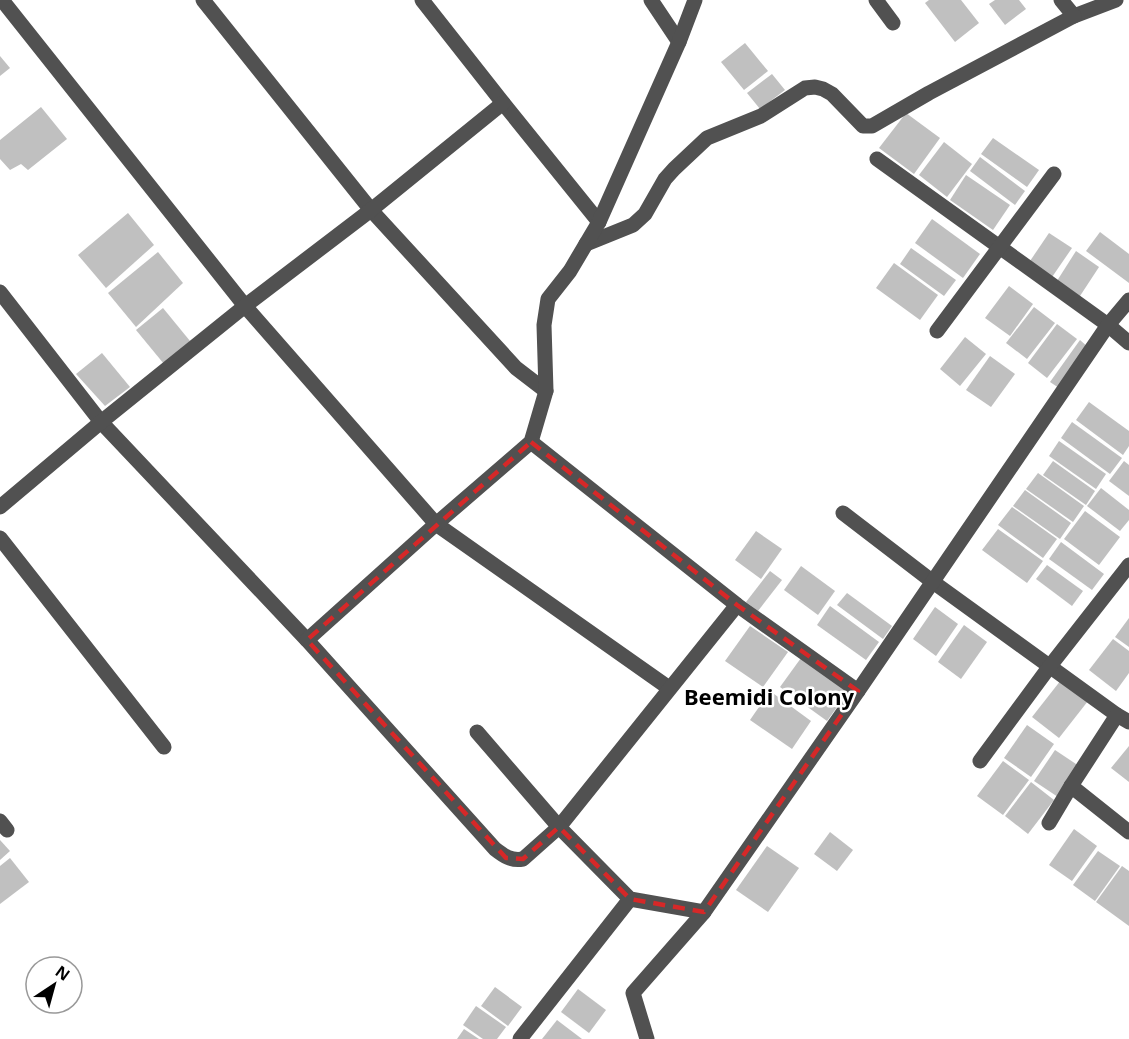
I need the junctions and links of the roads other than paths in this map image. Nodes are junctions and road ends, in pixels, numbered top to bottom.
1 (2, 0) edge
2 (203, 0) edge
3 (422, 0) edge
4 (651, 0) edge
5 (695, 0) edge
6 (876, 0) edge
7 (1061, 0) edge
8 (1116, 0) edge
9 (1074, 16) junction
10 (893, 23) dead end
11 (680, 42) junction
12 (503, 103) junction
13 (877, 159) dead end
14 (1054, 174) dead end
15 (371, 210) junction
16 (599, 222) junction
17 (586, 244) junction
18 (1000, 247) junction
19 (0, 292) edge
20 (1129, 300) edge
21 (245, 306) junction
22 (1108, 324) junction
23 (937, 331) dead end
24 (1129, 343) edge
25 (546, 391) junction
26 (101, 422) junction
27 (531, 442) junction
28 (0, 507) edge
29 (843, 513) dead end
30 (436, 524) junction
31 (0, 538) edge
32 (1129, 565) edge
33 (933, 582) junction
34 (737, 605) junction
35 (307, 640) junction
36 (1050, 666) junction
37 (669, 688) junction
38 (858, 691) junction
39 (1123, 719) edge
40 (477, 732) dead end
41 (164, 747) dead end
42 (980, 760) dead end
43 (1071, 786) junction
44 (1049, 824) dead end
45 (559, 827) junction
46 (1129, 832) edge
47 (630, 899) junction
48 (704, 912) junction
49 (520, 1039) edge
50 (647, 1039) edge

1 - 21 street
2 - 15 street
3 - 12 street
4 - 11 street
5 - 11 street
6 - 10 street
7 - 9 street
8 - 9 street
9 - 17 street
11 - 16 street
12 - 15 street
12 - 16 street
13 - 18 street
14 - 18 street
15 - 21 street
15 - 25 street
16 - 17 street
17 - 25 street
18 - 22 street
18 - 23 street
19 - 26 street
20 - 22 street
21 - 26 street
21 - 30 street
22 - 24 street
22 - 33 street
25 - 27 street
26 - 28 street
26 - 35 street
27 - 30 street
27 - 34 street
29 - 33 street
30 - 35 street
30 - 37 street
31 - 41 street
32 - 36 street
33 - 36 street
33 - 38 street
34 - 37 street
34 - 38 street
35 - 45 street
36 - 39 street
36 - 42 street
37 - 45 street
38 - 48 street
39 - 43 street
40 - 45 street
43 - 44 street
43 - 46 street
45 - 47 street
47 - 48 street
47 - 49 street
48 - 50 street

